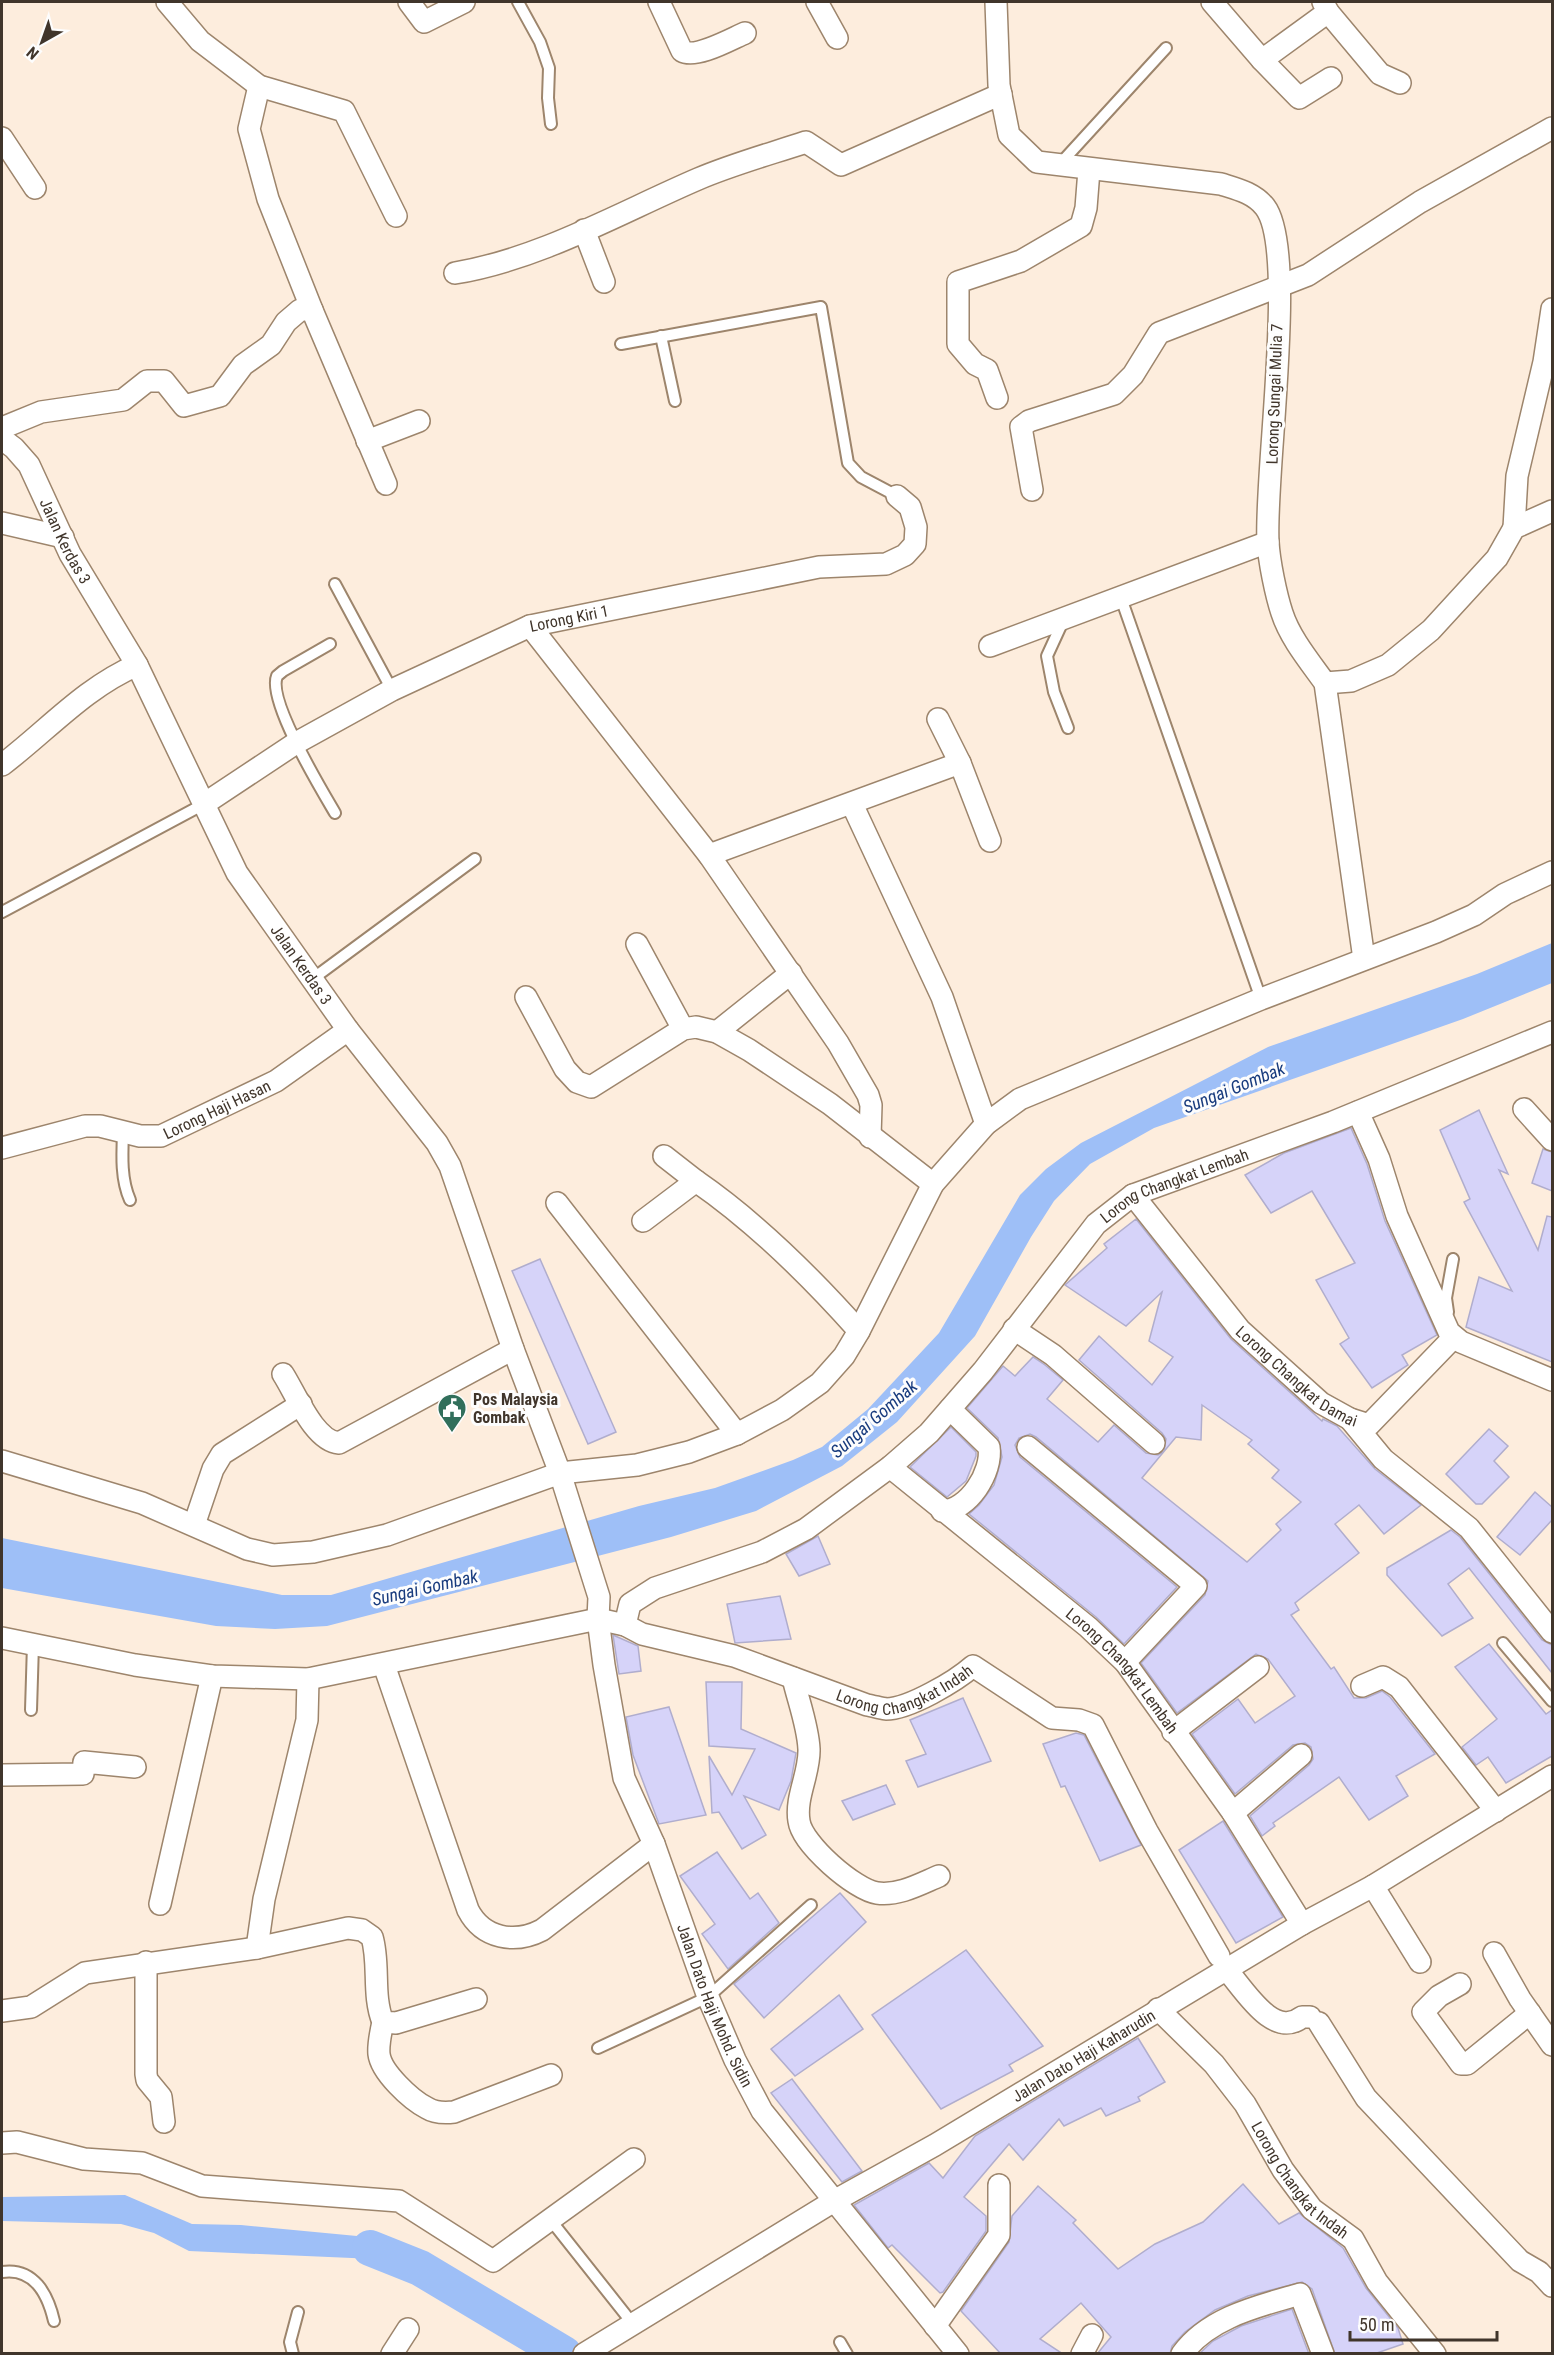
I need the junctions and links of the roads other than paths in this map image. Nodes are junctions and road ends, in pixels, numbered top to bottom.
1 (167, 2) edge
2 (409, 2) edge
3 (464, 2) edge
4 (518, 2) edge
5 (659, 2) edge
6 (817, 2) edge
7 (996, 2) edge
8 (1212, 2) edge
9 (1325, 7) edge
10 (745, 33) dead end
11 (837, 38) dead end
12 (1166, 48) dead end
13 (1263, 60) junction
14 (1331, 78) dead end
15 (1400, 83) dead end
16 (259, 86) junction
17 (1001, 94) junction
18 (551, 124) dead end
19 (1552, 128) edge
20 (2, 138) edge
21 (1059, 165) junction
22 (1089, 170) junction
23 (35, 188) dead end
24 (396, 216) dead end
25 (584, 230) junction
26 (455, 273) dead end
27 (604, 282) dead end
28 (1279, 287) junction
29 (1552, 309) edge
30 (312, 310) junction
31 (661, 336) junction
32 (621, 344) dead end
33 (1548, 361) edge
34 (997, 398) dead end
35 (675, 400) dead end
36 (419, 421) dead end
37 (2, 428) edge
38 (2, 439) edge
39 (368, 441) junction
40 (386, 484) dead end
41 (1032, 490) dead end
42 (897, 495) joint
43 (1552, 512) edge
44 (2, 523) edge
45 (1514, 528) junction
46 (63, 537) junction
47 (1268, 542) junction
48 (335, 584) dead end
49 (1121, 598) junction
50 (1065, 619) junction
51 (530, 626) junction
52 (330, 644) dead end
53 (990, 646) dead end
54 (137, 665) junction
55 (1325, 683) junction
56 (392, 690) junction
57 (938, 718) dead end
58 (1068, 728) dead end
59 (296, 743) junction
60 (960, 763) junction
61 (2, 765) edge
62 (204, 804) junction
63 (852, 804) junction
64 (335, 813) dead end
65 (990, 842) dead end
66 (710, 855) junction
67 (475, 859) dead end
68 (1552, 873) edge
69 (2, 912) edge
70 (637, 944) dead end
71 (1364, 959) junction
72 (791, 973) junction
73 (311, 980) junction
74 (526, 997) dead end
75 (1261, 999) junction
76 (348, 1029) junction
77 (682, 1029) junction
78 (717, 1032) junction
79 (1552, 1032) edge
80 (1524, 1109) dead end
81 (1358, 1112) junction
82 (986, 1124) junction
83 (123, 1134) junction
84 (870, 1137) junction
85 (1552, 1140) edge
86 (2, 1148) edge
87 (664, 1156) dead end
88 (696, 1181) junction
89 (933, 1184) junction
90 (1133, 1195) junction
91 (130, 1200) dead end
92 (557, 1203) dead end
93 (643, 1221) dead end
94 (1453, 1259) dead end
95 (1014, 1329) junction
96 (859, 1331) junction
97 (1454, 1338) junction
98 (513, 1349) junction
99 (284, 1374) dead end
100 (1552, 1380) edge
101 (302, 1404) junction
102 (950, 1409) junction
103 (1350, 1419) junction
104 (737, 1434) junction
105 (1154, 1443) dead end
106 (1028, 1448) dead end
107 (2, 1461) edge
108 (890, 1467) junction
109 (560, 1473) junction
110 (942, 1511) junction
111 (194, 1525) junction
112 (599, 1597) joint
113 (598, 1619) junction
114 (625, 1624) junction
115 (1552, 1632) edge
116 (2, 1638) edge
117 (1503, 1642) dead end
118 (33, 1644) junction
119 (1125, 1662) junction
120 (384, 1665) junction
121 (1258, 1667) dead end
122 (212, 1676) junction
123 (793, 1678) junction
124 (308, 1679) junction
125 (1362, 1686) dead end
126 (1552, 1701) edge
127 (31, 1710) dead end
128 (1173, 1732) junction
129 (1301, 1755) dead end
130 (135, 1767) dead end
131 (2, 1775) edge
132 (1552, 1776) edge
133 (1496, 1811) junction
134 (1233, 1813) junction
135 (654, 1844) junction
136 (939, 1876) dead end
137 (1373, 1886) junction
138 (160, 1904) dead end
139 (812, 1905) dead end
140 (1302, 1924) junction
141 (257, 1948) junction
142 (1494, 1953) dead end
143 (146, 1962) junction
144 (1223, 1962) junction
145 (1420, 1962) dead end
146 (1460, 1984) dead end
147 (708, 1997) junction
148 (476, 1999) dead end
149 (1158, 2009) junction
150 (2, 2011) edge
151 (1530, 2013) junction
152 (383, 2022) junction
153 (1552, 2045) edge
154 (598, 2048) dead end
155 (551, 2075) dead end
156 (164, 2122) dead end
157 (2, 2143) edge
158 (634, 2158) dead end
159 (999, 2185) dead end
160 (834, 2201) junction
161 (549, 2218) junction
162 (2, 2272) edge
163 (1552, 2286) edge
164 (298, 2312) dead end
165 (54, 2321) dead end
166 (633, 2324) junction
167 (935, 2326) junction
168 (408, 2329) dead end
169 (840, 2342) dead end
170 (953, 2352) edge
171 (293, 2354) edge
172 (392, 2354) edge
173 (584, 2354) edge
174 (847, 2354) edge
175 (1182, 2354) edge
176 (1323, 2354) edge
177 (1435, 2354) edge

1 - 16 street
2 - 3 street
4 - 18 lane
5 - 10 street
6 - 11 street
7 - 17 street, Lorong Sungai Mulia 7
8 - 13 street
9 - 13 street
9 - 15 street
12 - 21 lane
13 - 14 street
16 - 24 street
16 - 30 street
17 - 21 street, Lorong Sungai Mulia 7
17 - 25 street
19 - 28 street
20 - 23 street
21 - 22 street, Lorong Sungai Mulia 7
22 - 28 street, Lorong Sungai Mulia 7
22 - 34 street
25 - 26 street
25 - 27 street
28 - 41 street
28 - 47 street, Lorong Sungai Mulia 7
29 - 33 street
30 - 37 street
30 - 39 street
31 - 32 lane
31 - 35 lane
31 - 42 lane
33 - 45 street
36 - 39 street
38 - 46 street, Jalan Kerdas 3
39 - 40 street
42 - 51 street, Lorong Kiri 1
43 - 45 street
44 - 46 street
45 - 55 street
46 - 54 street, Jalan Kerdas 3
47 - 49 street
47 - 55 street, Lorong Sungai Mulia 7
48 - 56 lane
49 - 50 street
49 - 75 lane
50 - 53 street
50 - 58 lane
51 - 56 street, Lorong Kiri 1
51 - 66 street
52 - 59 lane
54 - 61 street
54 - 62 street, Jalan Kerdas 3
55 - 71 street
56 - 59 street, Lorong Kiri 1
57 - 60 street
59 - 62 street, Lorong Kiri 1
59 - 64 lane
60 - 63 street
60 - 65 street
62 - 69 lane
62 - 73 street, Jalan Kerdas 3
63 - 66 street
63 - 82 street
66 - 72 street
67 - 73 lane
68 - 71 street
70 - 77 street
71 - 75 street
72 - 78 street
72 - 84 street
73 - 76 street, Jalan Kerdas 3
74 - 77 street
75 - 82 street
76 - 83 street, Lorong Haji Hasan
76 - 98 street, Jalan Kerdas 3
77 - 78 street
78 - 84 street
79 - 81 street, Lorong Changkat Lembah
80 - 85 street
81 - 90 street, Lorong Changkat Lembah
81 - 97 street
82 - 89 street
83 - 86 street, Lorong Haji Hasan
83 - 91 lane
84 - 89 street
87 - 88 street
88 - 93 street
88 - 96 street
89 - 96 street
90 - 95 street, Lorong Changkat Lembah
90 - 103 street, Lorong Changkat Damai
92 - 104 street
94 - 97 lane
95 - 102 street, Lorong Changkat Lembah
95 - 105 street
96 - 104 street
97 - 100 street
97 - 103 street, Lorong Changkat Damai
98 - 101 street
98 - 109 street, Jalan Kerdas 3
99 - 101 street
101 - 111 street
102 - 108 street, Lorong Changkat Lembah
102 - 110 street
103 - 115 street
104 - 109 street
106 - 119 street
107 - 111 street
108 - 110 street, Lorong Changkat Lembah
108 - 114 street, Lorong Changkat Lembah
109 - 111 street
109 - 112 street, Jalan Kerdas 3
110 - 119 street, Lorong Changkat Lembah
112 - 113 street, Jalan Dato Haji Mohd. Sidin
113 - 114 street, Lorong Changkat Indah
113 - 120 street
113 - 135 street, Jalan Dato Haji Mohd. Sidin
114 - 123 street, Lorong Changkat Indah
116 - 118 street
117 - 126 lane
118 - 122 street
118 - 127 lane
119 - 128 street, Lorong Changkat Lembah
120 - 124 street
120 - 135 street
121 - 128 street
122 - 124 street
122 - 138 street
123 - 136 street
123 - 144 street, Lorong Changkat Indah
124 - 141 street
125 - 133 street
128 - 134 street, Lorong Changkat Lembah
129 - 134 street
130 - 131 street
132 - 133 street, Jalan Dato Haji Kaharudin
133 - 137 street, Jalan Dato Haji Kaharudin
134 - 140 street, Lorong Changkat Lembah
135 - 147 street, Jalan Dato Haji Mohd. Sidin
137 - 140 street, Jalan Dato Haji Kaharudin
137 - 145 street
139 - 147 lane
140 - 144 street, Jalan Dato Haji Kaharudin
141 - 143 street
141 - 152 street
142 - 151 street
143 - 150 street
143 - 156 street
144 - 149 street, Jalan Dato Haji Kaharudin
144 - 163 street
146 - 151 street
147 - 154 lane
147 - 160 street, Jalan Dato Haji Mohd. Sidin
148 - 152 street
149 - 160 street, Jalan Dato Haji Kaharudin
149 - 177 street, Lorong Changkat Indah
151 - 153 street
152 - 155 street
157 - 161 street
158 - 161 street
159 - 167 street
160 - 166 street, Jalan Dato Haji Kaharudin
160 - 167 street, Jalan Dato Haji Mohd. Sidin
161 - 166 lane
162 - 165 lane
164 - 171 lane
166 - 173 street, Jalan Dato Haji Kaharudin
167 - 170 street, Jalan Dato Haji Mohd. Sidin
168 - 172 street
169 - 174 lane
175 - 176 street

